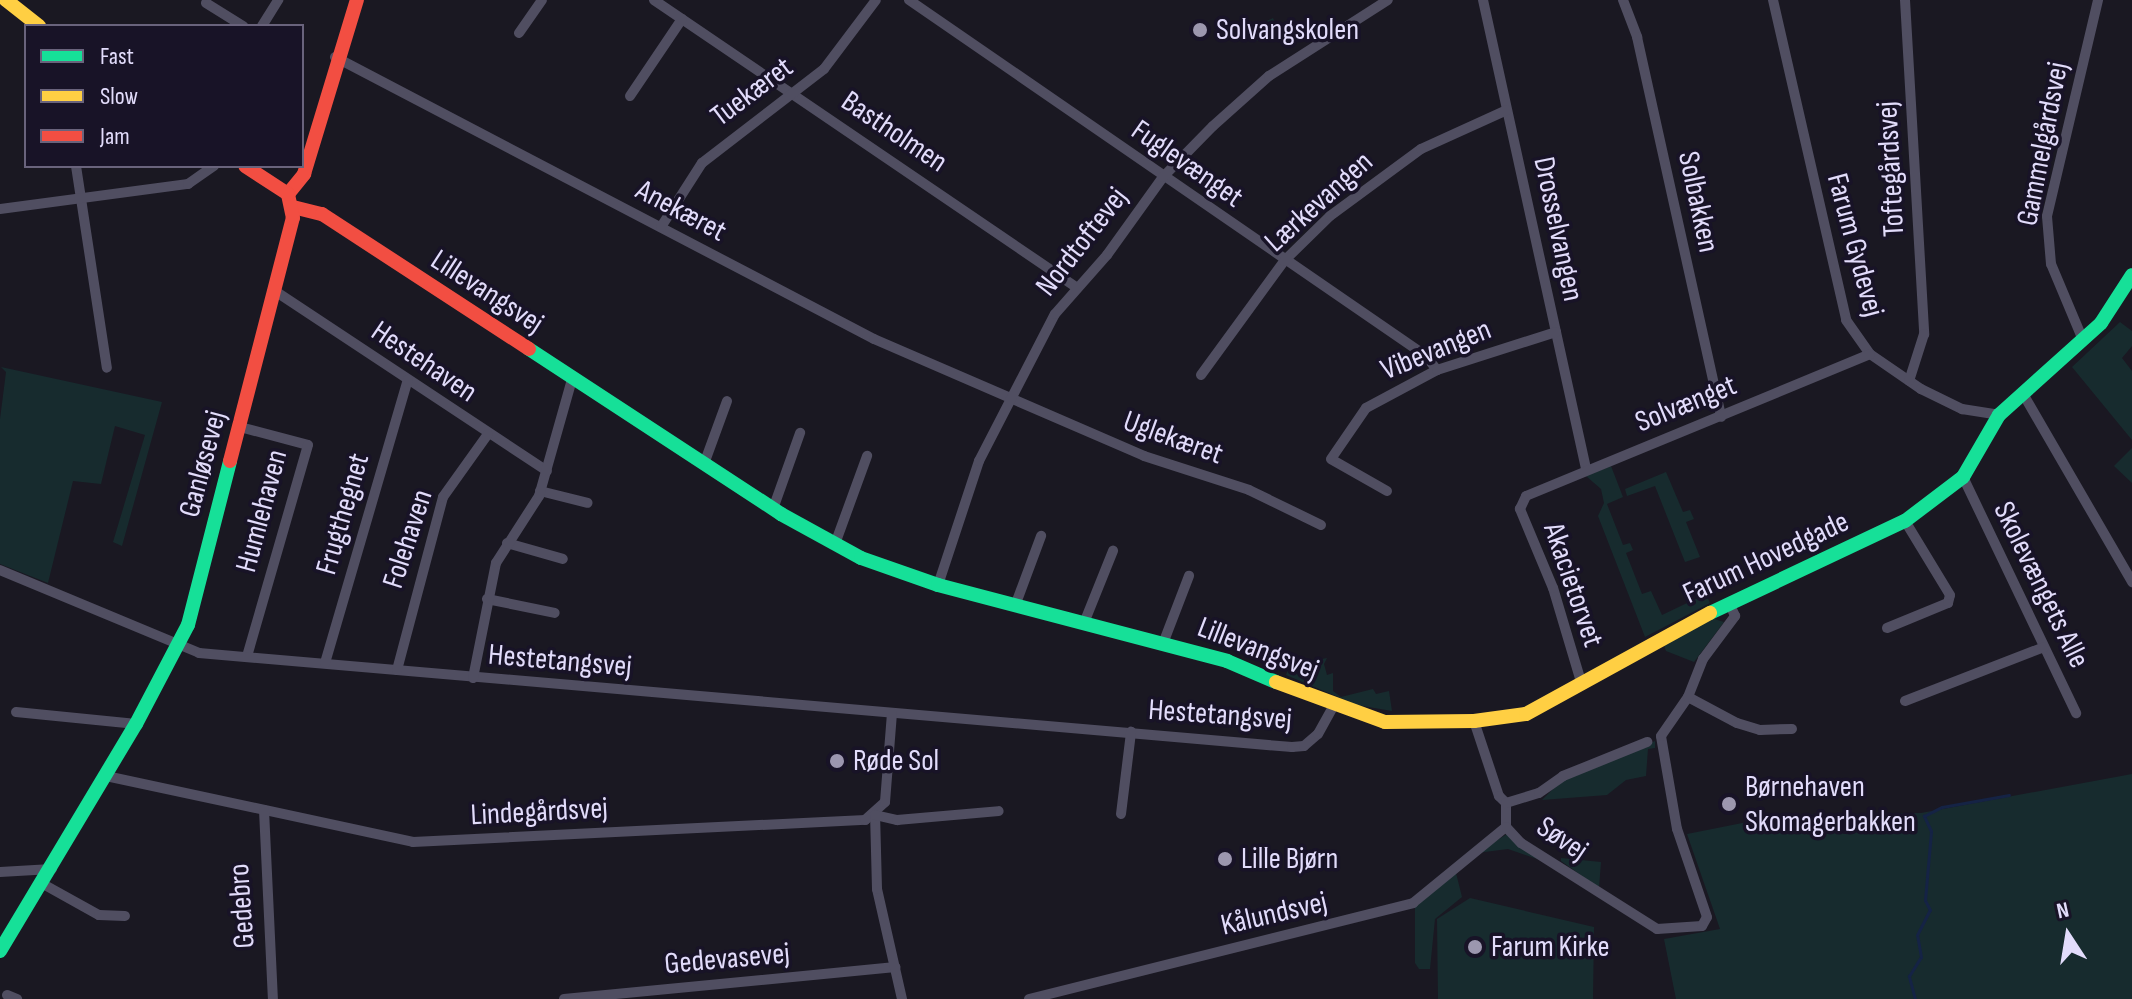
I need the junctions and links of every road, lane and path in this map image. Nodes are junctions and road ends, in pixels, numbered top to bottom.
1 (6, 0) edge
2 (278, 0) edge
3 (357, 0) edge
4 (542, 0) edge
5 (654, 0) edge
6 (876, 0) edge
7 (909, 0) edge
8 (1388, 0) edge
9 (1483, 0) edge
10 (1623, 0) edge
11 (1773, 0) edge
12 (1905, 0) edge
13 (2098, 0) edge
14 (206, 3) dead end
15 (1369, 4) edge
16 (682, 19) junction
17 (36, 24) edge
18 (240, 24) edge
19 (263, 24) edge
20 (519, 33) dead end
21 (335, 57) junction
22 (792, 92) junction
23 (630, 96) dead end
24 (1507, 110) junction
25 (76, 168) edge
26 (211, 168) edge
27 (248, 168) edge
28 (1163, 177) junction
29 (81, 197) junction
30 (290, 201) junction
31 (0, 209) edge
32 (661, 227) junction
33 (1284, 261) junction
34 (2132, 275) edge
35 (1076, 287) junction
36 (275, 291) junction
37 (1556, 332) junction
38 (2083, 340) junction
39 (1870, 354) junction
40 (107, 368) dead end
41 (1437, 370) junction
42 (1201, 375) dead end
43 (572, 379) junction
44 (408, 380) junction
45 (1909, 381) junction
46 (2022, 392) junction
47 (1008, 398) junction
48 (727, 401) dead end
49 (1999, 415) junction
50 (1721, 417) junction
51 (240, 427) junction
52 (800, 433) dead end
53 (488, 434) junction
54 (867, 456) dead end
55 (704, 464) junction
56 (1586, 468) junction
57 (547, 471) junction
58 (1963, 477) junction
59 (540, 491) junction
60 (1387, 491) dead end
61 (1522, 501) joint
62 (588, 503) dead end
63 (773, 509) junction
64 (1905, 521) junction
65 (1321, 525) dead end
66 (1041, 536) dead end
67 (507, 543) junction
68 (835, 544) junction
69 (1113, 551) dead end
70 (563, 559) dead end
71 (0, 570) edge
72 (1189, 576) dead end
73 (2132, 582) edge
74 (938, 585) junction
75 (487, 599) junction
76 (1730, 605) junction
77 (1015, 606) junction
78 (555, 613) dead end
79 (1084, 623) junction
80 (1887, 628) dead end
81 (1164, 641) junction
82 (181, 645) junction
83 (2044, 647) junction
84 (247, 656) junction
85 (325, 663) junction
86 (397, 670) junction
87 (473, 678) junction
88 (1582, 685) junction
89 (1688, 697) junction
90 (1905, 701) dead end
91 (1333, 707) junction
92 (16, 712) dead end
93 (892, 713) junction
94 (2076, 713) dead end
95 (1474, 721) junction
96 (136, 724) junction
97 (1792, 729) dead end
98 (1131, 732) junction
99 (1647, 742) dead end
100 (106, 776) junction
101 (1506, 803) junction
102 (264, 810) junction
103 (999, 811) dead end
104 (1121, 814) dead end
105 (875, 815) junction
106 (1506, 827) junction
107 (52, 869) junction
108 (0, 872) edge
109 (43, 884) junction
110 (125, 916) dead end
111 (0, 951) edge
112 (895, 967) junction
113 (273, 999) edge
114 (564, 999) edge
115 (902, 999) edge
116 (1029, 999) edge

1 - 17 street
2 - 19 street
3 - 21 street, Ganløsevej
4 - 20 street
5 - 16 street, Bastholmen
6 - 22 street, Tuekæret
7 - 28 street, Fuglevænget
8 - 15 street, Nordtoftevej
9 - 24 street, Drosselvangen
10 - 50 street, Solbakken
11 - 39 street, Farum Gydevej
12 - 45 street, Toftegårdsvej
13 - 38 street, Gammelgårdsvej
14 - 18 street
15 - 28 street, Nordtoftevej
16 - 22 street, Bastholmen
16 - 23 street
21 - 30 street, Ganløsevej
21 - 32 street, Anekæret
22 - 32 street, Tuekæret
22 - 35 street, Bastholmen
24 - 33 street, Lærkevangen
24 - 37 street, Drosselvangen
25 - 29 street
26 - 29 street
27 - 30 street, Lillevangsvej
28 - 33 street, Fuglevænget
28 - 35 street, Nordtoftevej
29 - 31 street
29 - 40 street
30 - 36 street, Ganløsevej
30 - 43 street, Lillevangsvej
32 - 47 street, Anekæret
33 - 41 street, Fuglevænget
33 - 42 street, Lærkevangen
34 - 38 street, Farum Hovedgade
35 - 47 street, Nordtoftevej
36 - 44 street, Hestehaven
36 - 51 street, Ganløsevej
37 - 41 street, Vibevangen
37 - 56 street, Drosselvangen
38 - 46 street, Farum Hovedgade
39 - 45 street, Farum Gydevej
39 - 50 street, Solvænget
41 - 60 street, Vibevangen
43 - 55 street, Lillevangsvej
43 - 57 street
44 - 53 street, Hestehaven
44 - 85 street, Frugthegnet
45 - 49 street, Farum Gydevej
46 - 49 street, Farum Hovedgade
46 - 73 street
47 - 65 street, Uglekæret
47 - 74 street, Nordtoftevej
48 - 55 street
49 - 58 street, Farum Hovedgade
50 - 56 street, Solvænget
51 - 82 street, Ganløsevej
51 - 84 street, Humlehaven
52 - 63 street
53 - 57 street, Hestehaven
53 - 86 street, Folehaven
54 - 68 street
55 - 63 street, Lillevangsvej
56 - 61 street, Solvænget
57 - 59 street
58 - 64 street, Farum Hovedgade
58 - 83 street, Skolevængets Alle
59 - 62 street
59 - 67 street
61 - 88 street, Akacietorvet
63 - 68 street, Lillevangsvej
64 - 76 street, Farum Hovedgade
64 - 80 street
66 - 77 street
67 - 70 street
67 - 75 street
68 - 74 street, Lillevangsvej
69 - 79 street
71 - 82 street, Hestetangsvej
72 - 81 street, Lillevangsvej
74 - 77 street, Lillevangsvej
75 - 78 street
75 - 87 street
76 - 88 street, Farum Hovedgade
76 - 89 street
77 - 79 street, Lillevangsvej
79 - 81 street, Lillevangsvej
81 - 91 street, Lillevangsvej
82 - 84 street, Hestetangsvej
82 - 96 street, Ganløsevej
83 - 90 street
83 - 94 street, Skolevængets Alle
84 - 85 street, Hestetangsvej
85 - 86 street, Hestetangsvej
86 - 87 street, Hestetangsvej
87 - 93 street, Hestetangsvej
88 - 95 street, Farum Hovedgade
89 - 97 street
89 - 106 street, Søvej
91 - 95 street, Farum Hovedgade
91 - 98 street, Hestetangsvej
92 - 96 street
93 - 98 street, Hestetangsvej
93 - 105 street
95 - 101 street, Søvej
96 - 100 street, Ganløsevej
98 - 104 street, Hestetangsvej
99 - 101 street
100 - 102 street, Lindegårdsvej
100 - 107 street, Ganløsevej
101 - 106 street, Søvej
102 - 105 street, Lindegårdsvej
102 - 113 street, Gedebro
103 - 105 street, Lindegårdsvej
105 - 112 street
106 - 116 street, Kålundsvej
107 - 108 street
107 - 109 street, Ganløsevej
109 - 110 street
109 - 111 street, Ganløsevej
112 - 114 street, Gedevasevej
112 - 115 street

